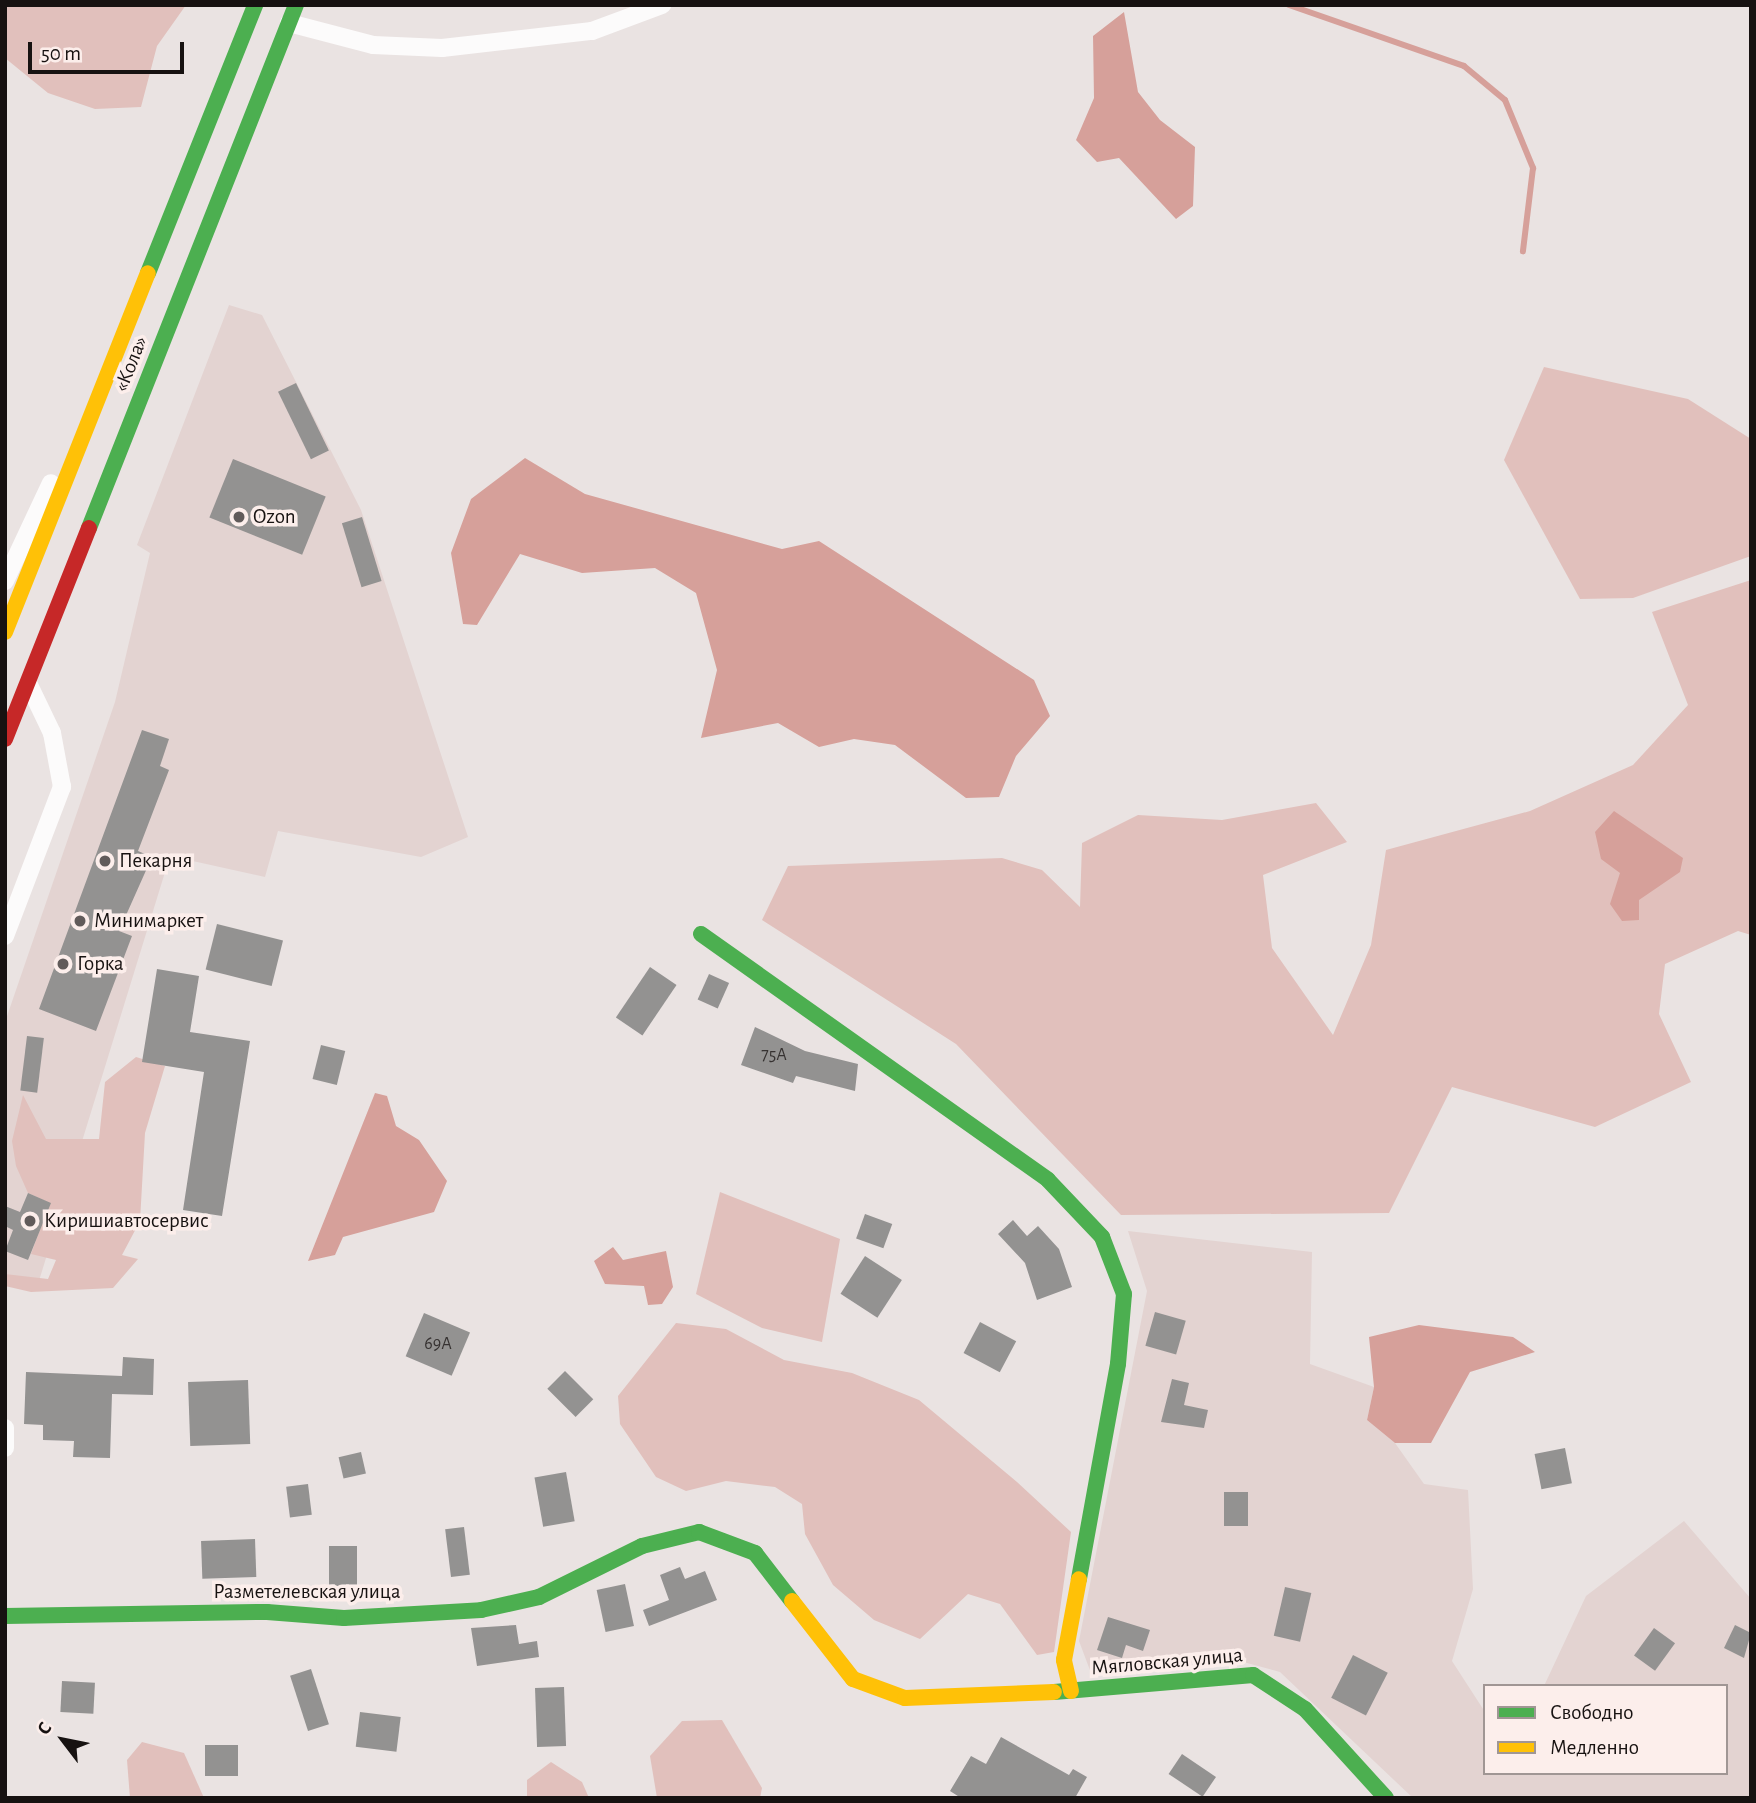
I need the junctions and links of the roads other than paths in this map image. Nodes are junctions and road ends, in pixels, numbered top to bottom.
1 (254, 5) edge
2 (296, 5) edge
3 (662, 5) edge
4 (289, 23) junction
5 (86, 427) junction
6 (5, 581) edge
7 (5, 632) edge
8 (28, 682) junction
9 (5, 738) edge
10 (701, 934) dead end
11 (5, 936) edge
12 (5, 1427) edge
13 (5, 1448) edge
14 (5, 1616) edge
15 (1071, 1691) junction
16 (1386, 1798) edge

1 - 5 main road, «Кола»
2 - 4 main road, «Кола»
3 - 4 street
4 - 8 main road, «Кола»
5 - 6 street
5 - 7 main road, «Кола»
8 - 9 main road, «Кола»
8 - 11 street
10 - 15 main road
12 - 13 street
14 - 15 main road, Разметелевская улица
15 - 16 main road, Мягловская улица

